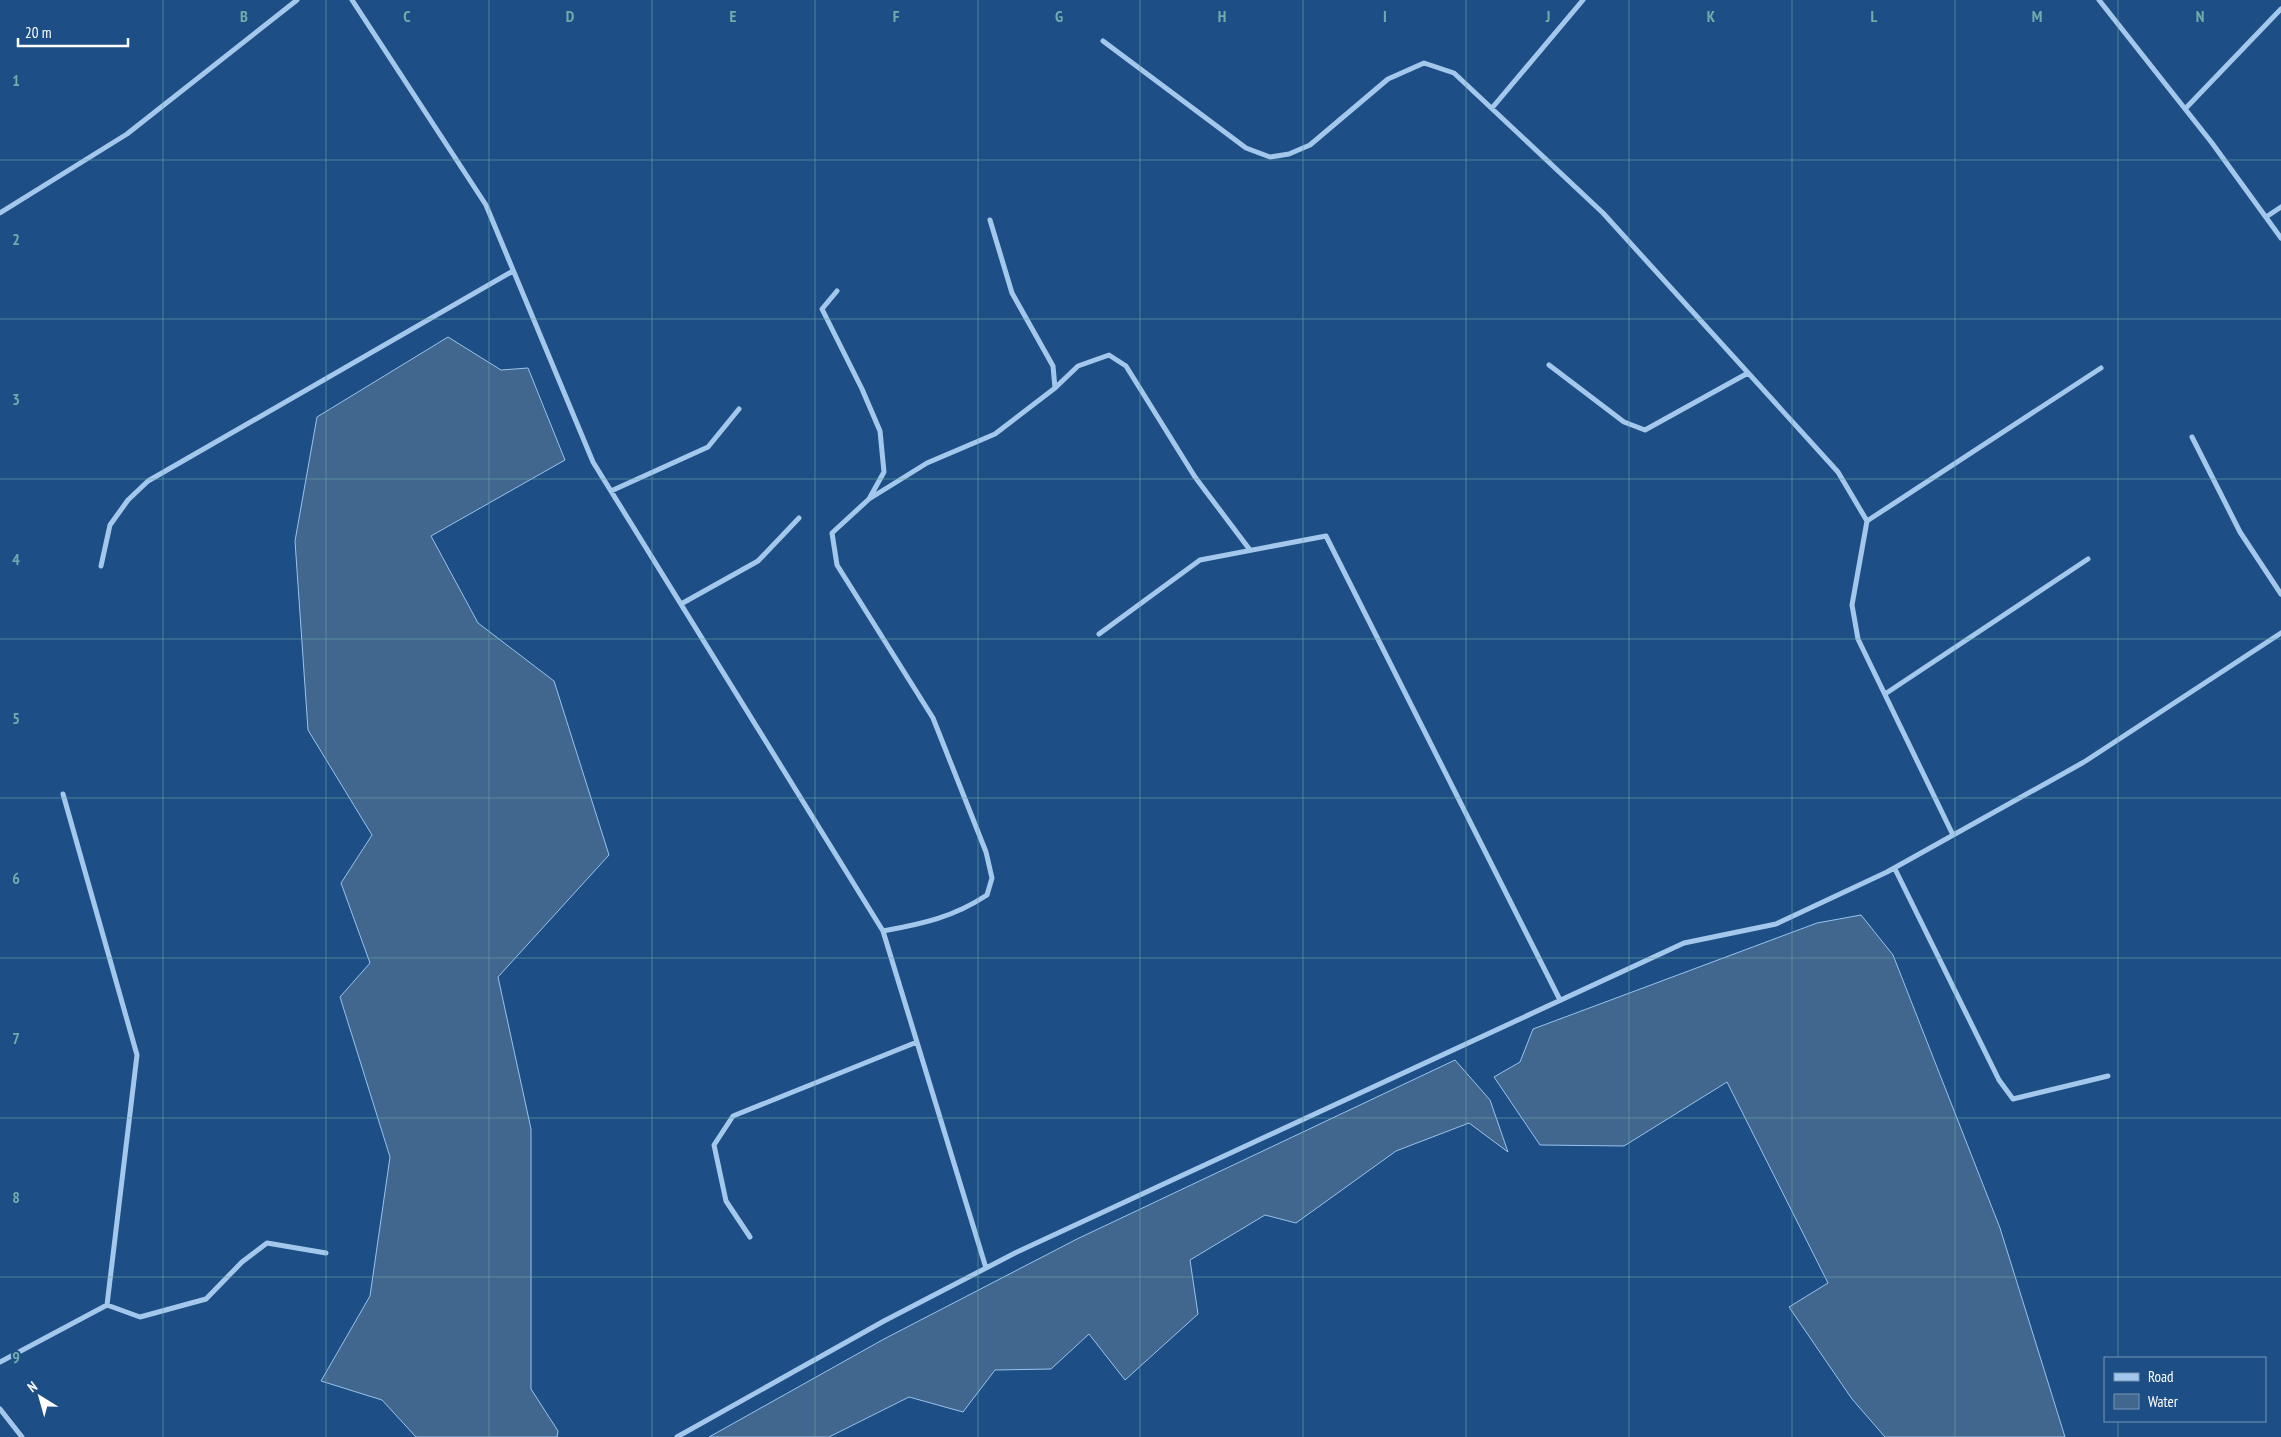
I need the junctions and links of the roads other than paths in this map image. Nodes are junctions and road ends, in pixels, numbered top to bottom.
1 (297, 0) edge
2 (352, 0) edge
3 (1583, 0) edge
4 (2099, 0) edge
5 (2281, 9) edge
6 (1102, 41) dead end
7 (1492, 108) junction
8 (2185, 109) junction
9 (2281, 208) edge
10 (0, 213) edge
11 (2266, 217) junction
12 (990, 220) dead end
13 (2281, 238) edge
14 (513, 271) junction
15 (837, 291) dead end
16 (1550, 365) dead end
17 (2101, 368) dead end
18 (1748, 373) junction
19 (1055, 388) junction
20 (739, 409) dead end
21 (2192, 437) dead end
22 (612, 492) junction
23 (869, 500) junction
24 (799, 518) dead end
25 (1867, 521) junction
26 (1250, 550) junction
27 (2088, 559) dead end
28 (102, 566) dead end
29 (2281, 594) edge
30 (681, 604) junction
31 (1099, 634) dead end
32 (2281, 634) edge
33 (1885, 694) junction
34 (63, 794) dead end
35 (1954, 835) junction
36 (1894, 869) junction
37 (883, 931) junction
38 (1560, 1000) junction
39 (917, 1042) junction
40 (2108, 1076) dead end
41 (750, 1237) dead end
42 (326, 1253) dead end
43 (986, 1268) junction
44 (107, 1305) junction
45 (0, 1362) edge
46 (0, 1409) edge
47 (22, 1437) edge
48 (677, 1437) edge

1 - 10 street
2 - 14 street
3 - 7 street
4 - 8 street
5 - 8 street
6 - 7 street
7 - 18 street
8 - 11 street
9 - 11 street
11 - 13 street
12 - 19 street
14 - 22 street
14 - 28 street
15 - 23 street
16 - 18 street
17 - 25 street
18 - 25 street
19 - 23 street
19 - 26 street
20 - 22 street
21 - 29 street
22 - 30 street
23 - 37 street
24 - 30 street
25 - 33 street
26 - 31 street
26 - 38 street
27 - 33 street
30 - 37 street
32 - 35 street
33 - 35 street
34 - 44 street
35 - 36 street
36 - 38 street
36 - 40 street
37 - 39 street
38 - 43 street
39 - 41 street
39 - 43 street
42 - 44 street
43 - 48 street
44 - 45 street
46 - 47 street

